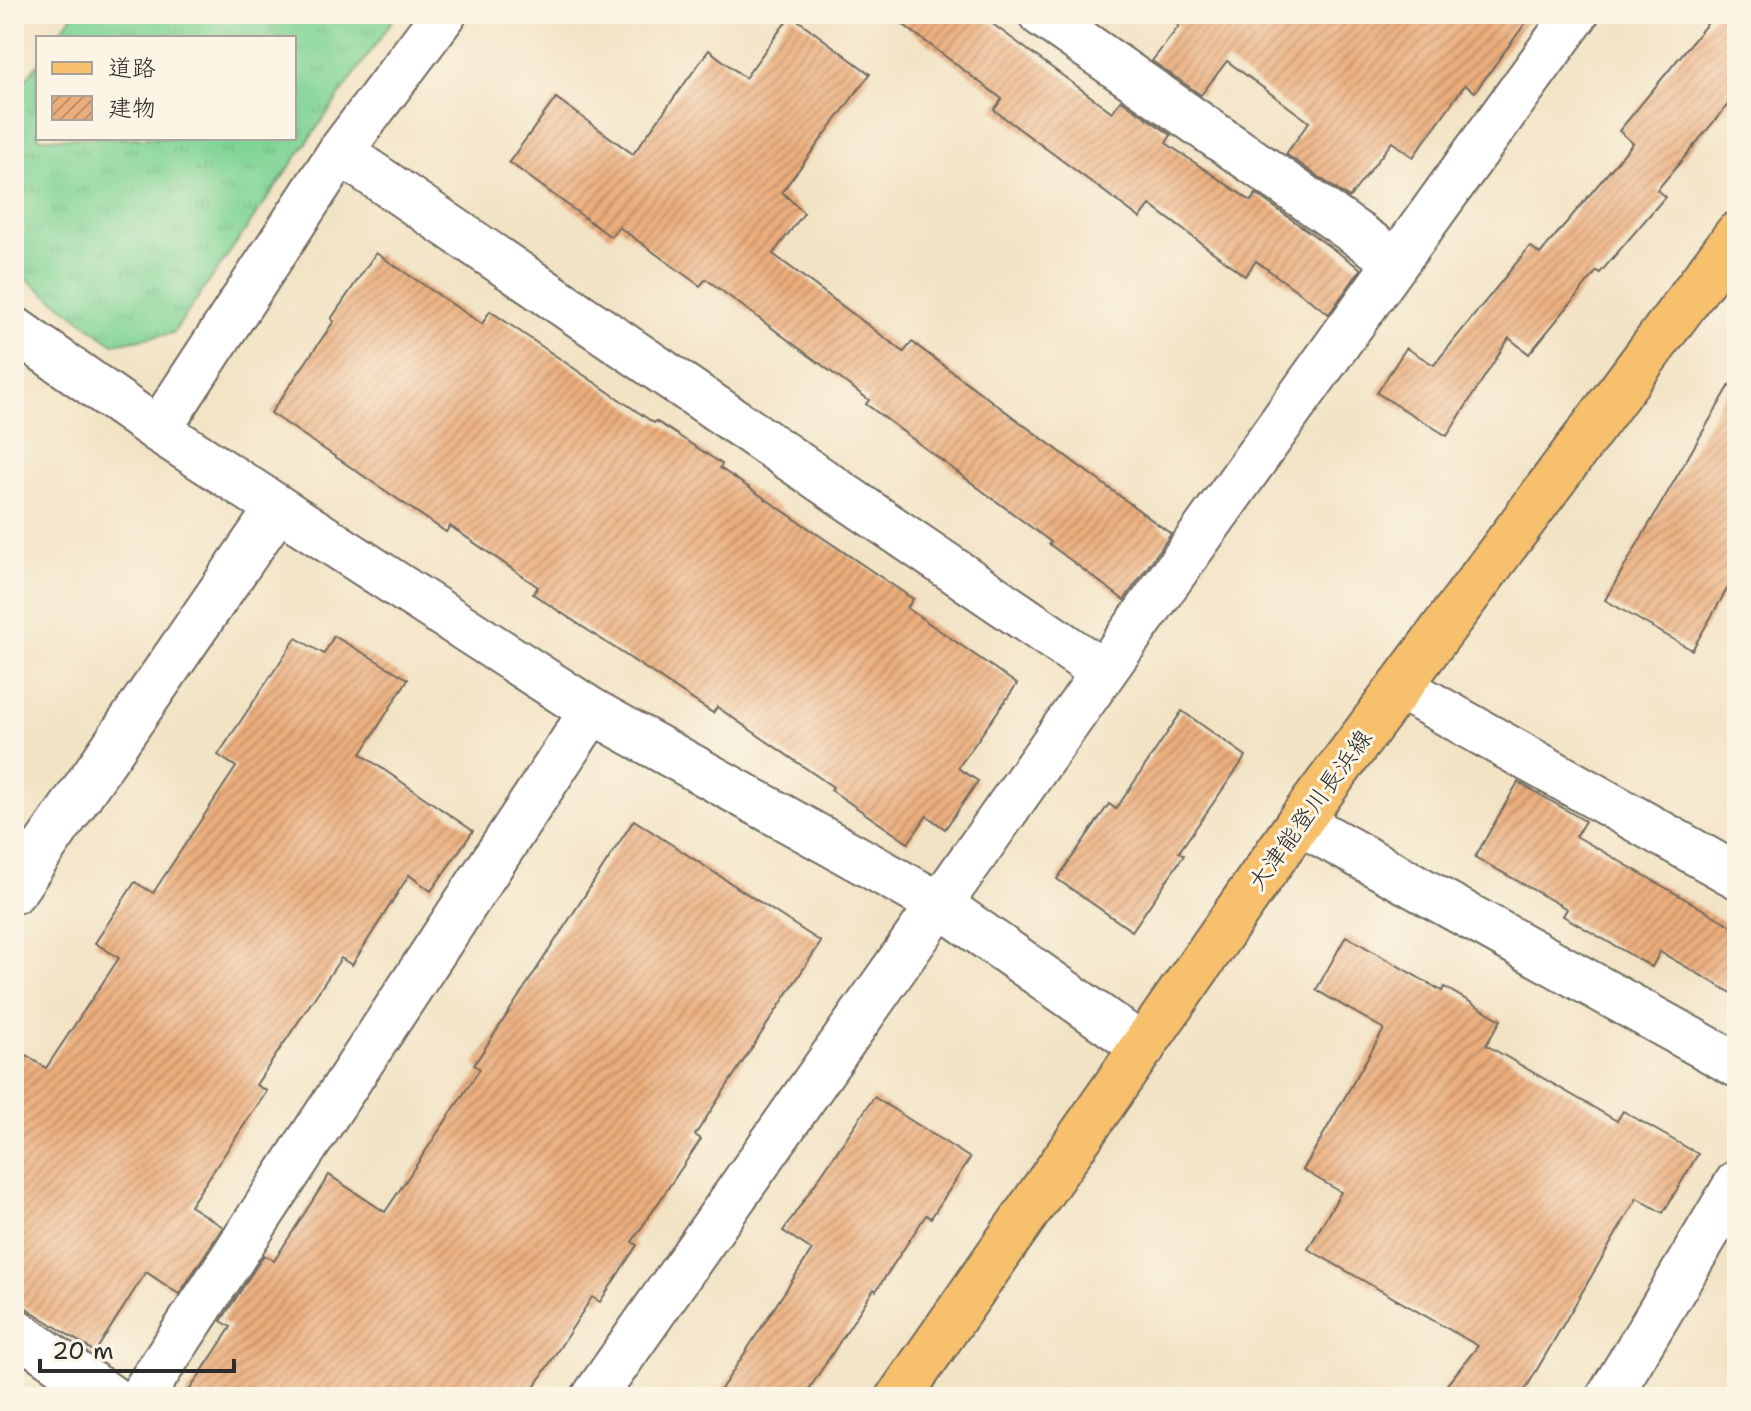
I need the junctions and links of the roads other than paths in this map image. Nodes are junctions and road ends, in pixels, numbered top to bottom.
1 (444, 14) edge
2 (1041, 14) edge
3 (1576, 14) edge
4 (340, 152) junction
5 (1737, 234) edge
6 (1396, 261) junction
7 (14, 329) edge
8 (158, 430) junction
9 (278, 508) junction
10 (1103, 672) junction
11 (1400, 687) junction
12 (592, 711) junction
13 (1299, 822) junction
14 (1737, 876) edge
15 (14, 891) edge
16 (939, 904) junction
17 (1143, 1047) junction
18 (1737, 1065) edge
19 (1737, 1183) edge
20 (14, 1330) edge
21 (110, 1397) edge
22 (141, 1397) edge
23 (594, 1397) edge
24 (899, 1397) edge
25 (1609, 1397) edge

1 - 4 street
2 - 6 street
3 - 6 street
4 - 8 street
4 - 10 street
5 - 11 main road, 大津能登川長浜線
6 - 10 street
7 - 8 street
8 - 9 street
9 - 12 street
9 - 15 street
10 - 16 street
11 - 13 main road, 大津能登川長浜線
11 - 14 street
12 - 16 street
12 - 22 street
13 - 17 main road, 大津能登川長浜線
13 - 18 street
16 - 17 street
16 - 23 street
17 - 24 main road, 大津能登川長浜線
19 - 25 street
20 - 21 street

